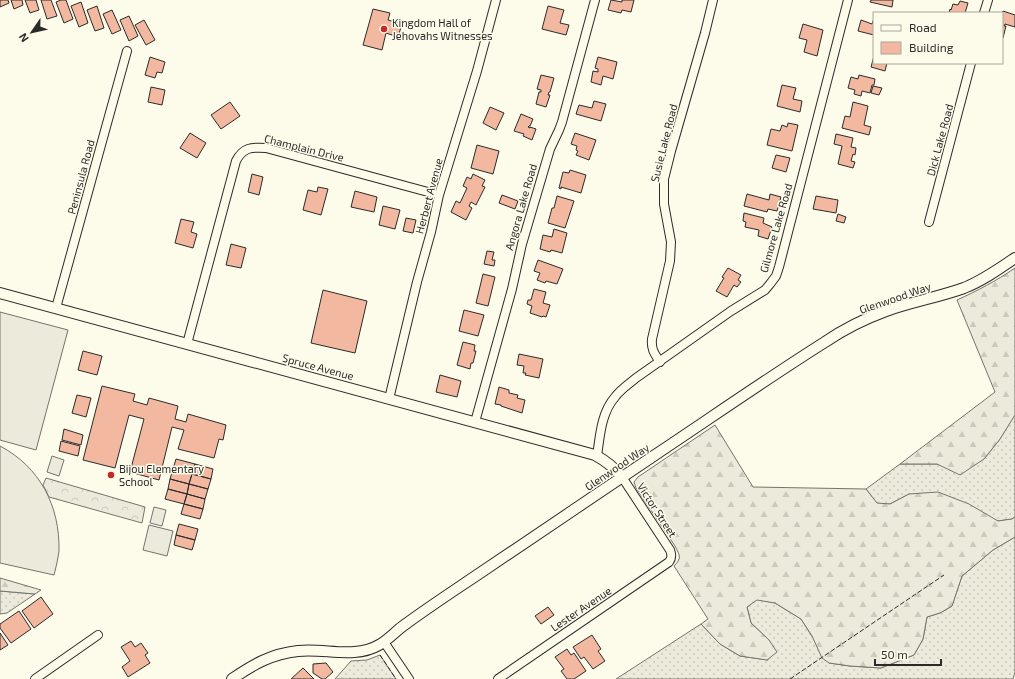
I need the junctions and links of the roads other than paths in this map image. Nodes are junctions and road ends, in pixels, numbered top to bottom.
1 (496, 0) edge
2 (594, 0) edge
3 (713, 0) edge
4 (848, 0) edge
5 (988, 0) edge
6 (984, 12) edge
7 (126, 51) dead end
8 (971, 64) edge
9 (439, 195) junction
10 (930, 222) dead end
11 (1015, 258) edge
12 (0, 293) edge
13 (56, 308) junction
14 (187, 344) junction
15 (660, 362) junction
16 (389, 399) junction
17 (475, 422) junction
18 (597, 456) junction
19 (622, 477) junction
20 (672, 555) joint
21 (98, 635) dead end
22 (384, 642) junction
23 (35, 679) edge
24 (232, 679) edge
25 (409, 679) edge
26 (498, 679) edge

1 - 9 street, Herbert Avenue
2 - 17 street, Angora Lake Road
3 - 15 street, Susie Lake Road
4 - 15 street, Gilmore Lake Road
5 - 6 street
7 - 13 street, Peninsula Road
8 - 10 street, Dick Lake Road
9 - 14 street, Champlain Drive
9 - 16 street, Herbert Avenue
11 - 19 street, Glenwood Way
12 - 13 street, Spruce Avenue
13 - 14 street, Spruce Avenue
14 - 16 street, Spruce Avenue
15 - 18 street, Gilmore Lake Road
16 - 17 street, Spruce Avenue
17 - 18 street, Spruce Avenue
18 - 19 street, Spruce Avenue
19 - 20 street, Victor Street
19 - 22 street, Glenwood Way
20 - 26 street, Lester Avenue
21 - 23 street
22 - 24 street, Glenwood Way
22 - 25 street

